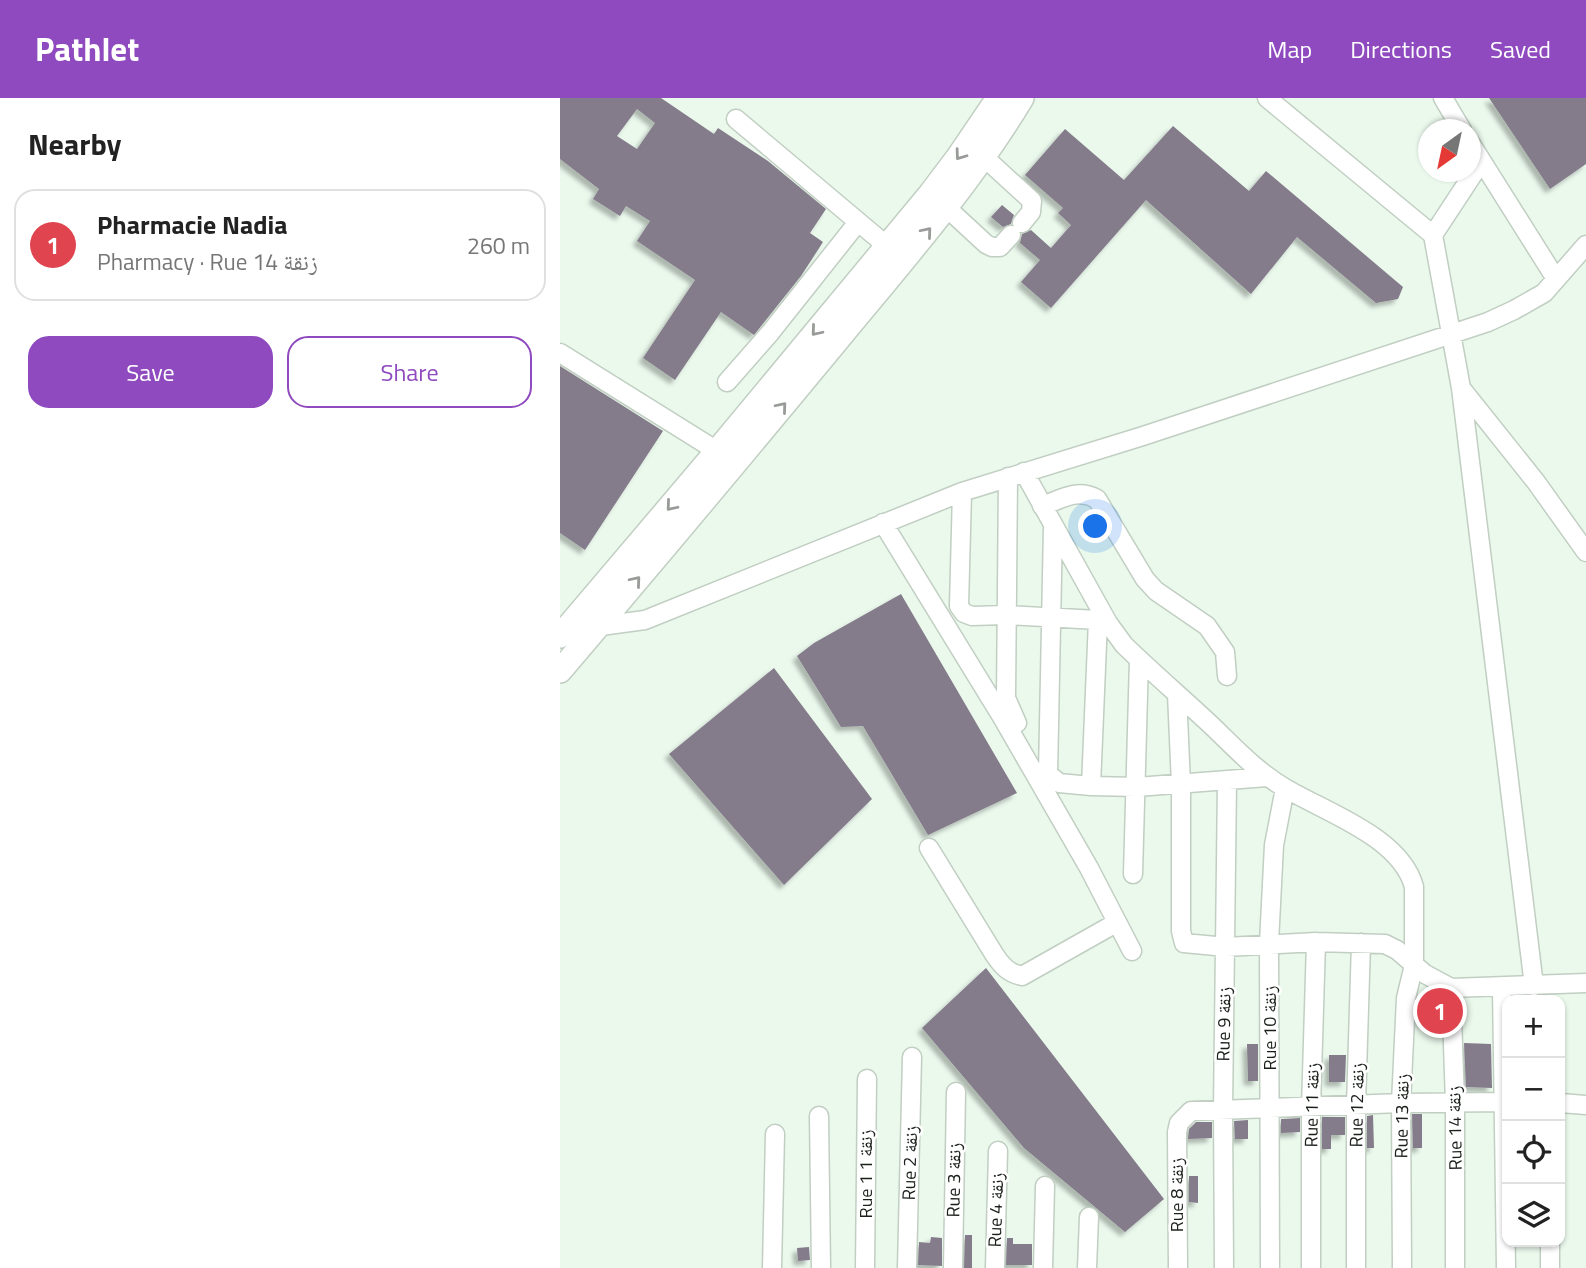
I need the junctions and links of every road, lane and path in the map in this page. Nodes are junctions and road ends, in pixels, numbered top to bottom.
1 (998, 98) edge
2 (1022, 98) edge
3 (1267, 98) edge
4 (1443, 98) edge
5 (736, 119) dead end
6 (1455, 119) edge
7 (984, 157) junction
8 (1481, 162) edge
9 (1468, 182) edge
10 (947, 208) junction
11 (858, 222) junction
12 (1433, 236) junction
13 (887, 246) junction
14 (1585, 246) edge
15 (1556, 279) junction
16 (1451, 335) junction
17 (560, 353) edge
18 (727, 382) dead end
19 (1461, 388) junction
20 (717, 451) junction
21 (1016, 474) junction
22 (962, 492) junction
23 (1042, 506) junction
24 (883, 523) junction
25 (1053, 527) junction
26 (1586, 552) edge
27 (1005, 615) junction
28 (1051, 619) junction
29 (1103, 621) junction
30 (597, 627) junction
31 (565, 630) edge
32 (1139, 659) junction
33 (560, 671) edge
34 (1227, 676) dead end
35 (1177, 694) junction
36 (1048, 774) junction
37 (1267, 776) junction
38 (1227, 781) junction
39 (1181, 784) junction
40 (1091, 786) junction
41 (1137, 787) junction
42 (1284, 788) junction
43 (929, 848) dead end
44 (1133, 874) dead end
45 (1116, 923) junction
46 (1316, 942) junction
47 (1269, 943) junction
48 (1361, 943) junction
49 (1226, 947) junction
50 (1132, 951) dead end
51 (1413, 965) junction
52 (1586, 983) edge
53 (1502, 987) junction
54 (1451, 988) junction
55 (1543, 991) edge
56 (912, 1057) dead end
57 (1504, 1058) edge
58 (867, 1079) dead end
59 (956, 1092) dead end
60 (1455, 1102) junction
61 (1502, 1102) edge
62 (1401, 1103) junction
63 (1565, 1104) edge
64 (1356, 1105) junction
65 (1586, 1105) edge
66 (1270, 1108) junction
67 (1311, 1108) junction
68 (1223, 1109) junction
69 (819, 1115) dead end
70 (1506, 1121) edge
71 (775, 1135) dead end
72 (998, 1151) dead end
73 (1045, 1186) dead end
74 (1089, 1217) dead end
75 (1550, 1247) edge
76 (772, 1268) edge
77 (821, 1268) edge
78 (865, 1268) edge
79 (907, 1268) edge
80 (953, 1268) edge
81 (995, 1268) edge
82 (1043, 1268) edge
83 (1087, 1268) edge
84 (1178, 1268) edge
85 (1224, 1268) edge
86 (1270, 1268) edge
87 (1311, 1268) edge
88 (1356, 1268) edge
89 (1402, 1268) edge
90 (1455, 1268) edge
91 (1506, 1268) edge
92 (1550, 1268) edge

1 -> 13 main road
2 - 7 main road
3 - 12 street
4 - 6 street
5 - 11 street
7 - 10 main road
7 - 10 street
8 - 15 street
9 - 12 street
30 -> 10 main road
11 - 13 street
11 - 18 street
12 - 16 street
13 -> 20 main road
14 - 15 street
15 - 16 street
16 - 19 street
16 - 21 street
17 - 20 street
19 - 26 street
19 - 55 street
20 -> 31 main road
21 - 22 street
21 - 23 street, Rue 13 زنقة
21 - 27 street
22 - 24 street
22 - 27 street
23 - 25 street, Rue 13 زنقة
23 - 34 street
24 - 30 street
24 - 45 street
25 - 28 street
25 - 29 street, Rue 13 زنقة
27 - 28 street
27 - 36 street
28 - 29 street
28 - 36 street
29 - 32 street, Rue 13 زنقة
29 - 40 street
30 - 31 street
30 - 33 main road
32 - 35 street, Rue 13 زنقة
32 - 41 street
35 - 37 street, Rue 13 زنقة
35 - 39 street
36 - 40 street
37 - 38 street
37 - 42 street, Rue 13 زنقة
38 - 39 street
38 - 49 street, Rue 9 زنقة
39 - 41 street
39 - 49 street
40 - 41 street
41 - 44 street
42 - 47 street, Rue 10 زنقة
42 - 51 street, Rue 13 زنقة
43 - 45 street
45 - 50 street
46 - 47 street
46 - 48 street
46 - 67 street, Rue 11 زنقة
47 - 49 street
47 - 66 street, Rue 10 زنقة
48 - 51 street
48 - 64 street, Rue 12 زنقة
49 - 68 street, Rue 9 زنقة
51 - 54 street
51 - 62 street, Rue 13 زنقة
52 - 55 street
53 - 54 street
53 - 55 street
53 - 57 street
54 - 60 street, Rue 14 زنقة
56 - 79 street, Rue 2 زنقة
58 - 78 street, Rue 1 زنقة 1
59 - 80 street, Rue 3 زنقة
60 - 61 street
60 - 62 street
60 - 90 street, Rue 14 زنقة
62 - 64 street
62 - 89 street, Rue 13 زنقة
63 - 65 street
64 - 67 street
64 - 88 street, Rue 12 زنقة
66 - 67 street
66 - 68 street
66 - 86 street, Rue 10 زنقة
67 - 87 street, Rue 11 زنقة
68 - 84 street, Rue 8 زنقة
68 - 85 street, Rue 9 زنقة
69 - 77 street
70 - 91 street
71 - 76 street
72 - 81 street, Rue 4 زنقة
73 - 82 street
74 - 83 street
75 - 92 street

